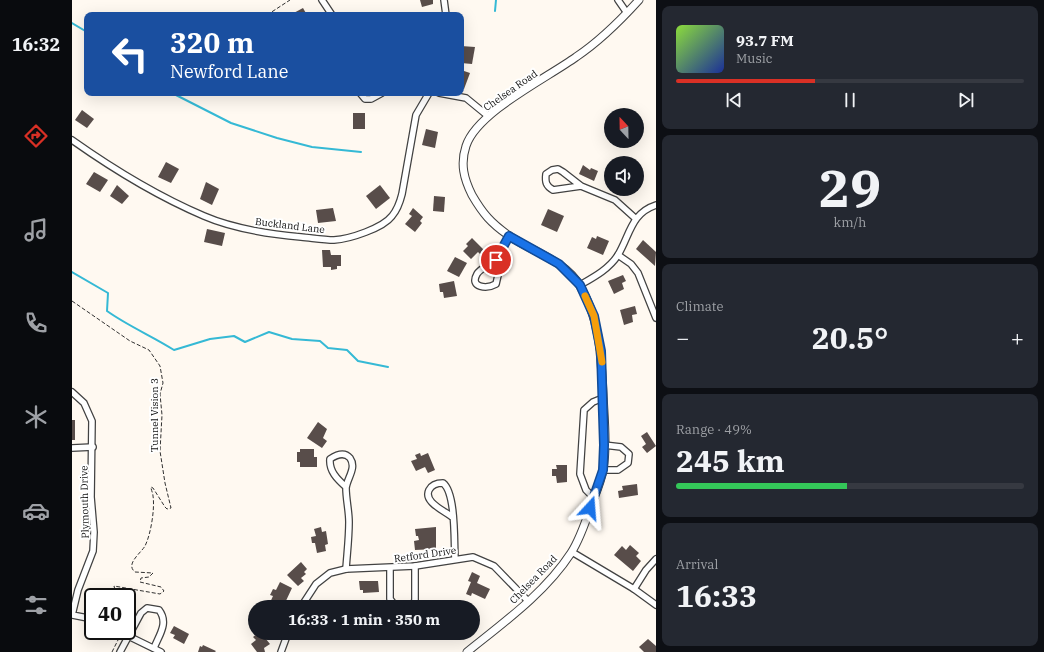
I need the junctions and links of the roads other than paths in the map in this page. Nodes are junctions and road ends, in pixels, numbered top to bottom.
1 (322, 0) edge
2 (444, 0) edge
3 (618, 0) edge
4 (639, 0) edge
5 (330, 12) edge
6 (446, 12) edge
7 (627, 13) junction
8 (362, 96) edge
9 (376, 96) edge
10 (427, 96) edge
11 (456, 96) edge
12 (488, 116) junction
13 (72, 140) edge
14 (581, 186) junction
15 (656, 205) edge
16 (635, 218) junction
17 (509, 236) junction
18 (618, 255) junction
19 (496, 260) junction
20 (580, 285) junction
21 (650, 305) junction
22 (656, 309) edge
23 (656, 318) edge
24 (72, 392) edge
25 (603, 398) junction
26 (604, 445) junction
27 (93, 447) junction
28 (72, 448) edge
29 (603, 470) junction
30 (346, 487) junction
31 (594, 498) junction
32 (452, 517) junction
33 (572, 552) junction
34 (455, 558) junction
35 (656, 559) edge
36 (415, 566) junction
37 (390, 568) junction
38 (346, 569) junction
39 (634, 589) junction
40 (306, 600) edge
41 (391, 600) edge
42 (415, 600) edge
43 (528, 600) junction
44 (656, 606) edge
45 (72, 615) edge
46 (84, 617) edge
47 (136, 622) edge
48 (126, 640) edge
49 (136, 640) edge
50 (285, 640) edge
51 (154, 648) junction
52 (120, 652) edge
53 (161, 652) edge
54 (281, 652) edge
55 (468, 652) edge

1 - 5 street
2 - 6 street
3 - 7 street
4 - 7 street, Chelsea Road
7 - 12 street, Chelsea Road
8 - 9 street
10 - 13 street, Buckland Lane
11 - 12 street
12 - 17 street, Chelsea Road
14 - 14 street
14 - 16 street
15 - 16 street
16 - 18 street
17 - 19 street
17 - 20 street, Chelsea Road
18 - 20 street
18 - 21 street
19 - 19 street
20 - 25 street, Chelsea Road
21 - 22 street
21 - 23 street
24 - 27 street, Plymouth Drive
25 - 26 street, Chelsea Road
25 - 31 street
26 - 29 street, Chelsea Road
26 - 29 street
27 - 28 street
27 - 45 street, Plymouth Drive
29 - 31 street, Chelsea Road
30 - 30 street
30 - 38 street
31 - 33 street, Chelsea Road
32 - 32 street
32 - 34 street
33 - 39 street
33 - 43 street, Chelsea Road
34 - 36 street, Retford Drive
34 - 43 street, Retford Drive
35 - 39 street
36 - 37 street, Retford Drive
36 - 42 street
37 - 38 street, Retford Drive
37 - 41 street
38 - 40 street, Retford Drive
39 - 44 street
43 - 55 street, Chelsea Road
45 - 46 street
47 - 51 street
48 - 52 street
49 - 51 street
50 - 54 street
51 - 53 street

